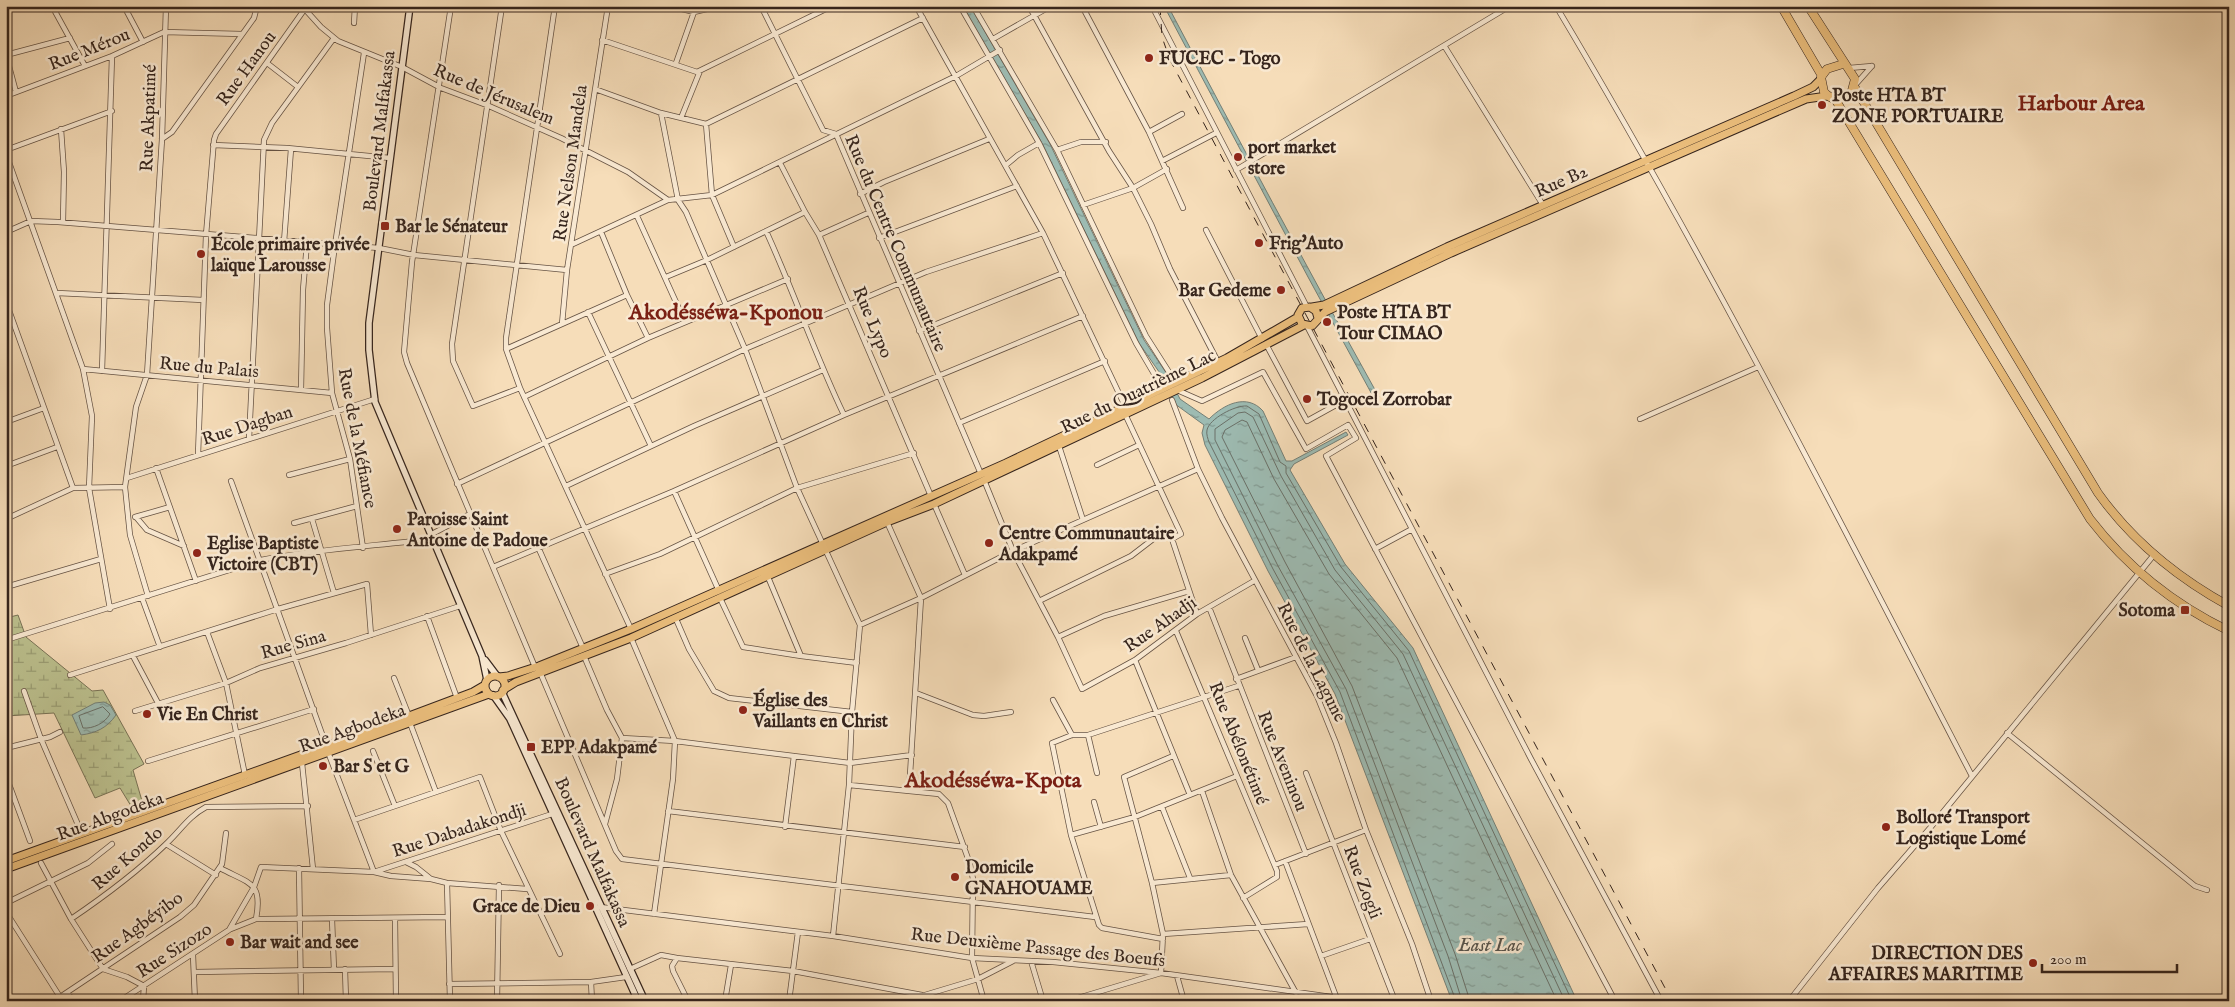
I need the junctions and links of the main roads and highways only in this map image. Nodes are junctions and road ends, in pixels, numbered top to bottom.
1 (1781, 6) edge
2 (1808, 6) edge
3 (1846, 66) junction
4 (1822, 78) junction
5 (1855, 85) junction
6 (1831, 98) junction
7 (1310, 307) junction
8 (1298, 318) junction
9 (1318, 318) junction
10 (1305, 326) junction
11 (1264, 342) junction
12 (1176, 386) junction
13 (1125, 410) junction
14 (1007, 466) junction
15 (982, 477) junction
16 (825, 547) junction
17 (720, 594) junction
18 (2229, 606) edge
19 (2229, 631) edge
20 (584, 652) junction
21 (537, 670) junction
22 (498, 677) junction
23 (486, 683) junction
24 (503, 691) junction
25 (491, 694) junction
26 (409, 719) junction
27 (327, 749) junction
28 (224, 787) junction
29 (6, 861) edge
30 (6, 869) edge

1 - 4 highway
2 - 3 highway
3 - 4 highway
3 - 5 highway
4 - 6 highway
4 - 7 main road, Rue B2
5 - 6 highway
5 - 18 highway
6 - 9 main road, Rue B2
6 - 19 highway
7 - 8 main road
7 - 9 main road
8 - 10 main road
8 - 11 main road, Rue du Quatrième Lac
9 - 10 main road
10 - 11 main road, Rue du Quatrième Lac
11 - 12 main road, Rue du Quatrième Lac
11 - 12 main road, Rue du Quatrième Lac
12 - 13 main road, Rue du Quatrième Lac
12 - 13 main road, Rue du Quatrième Lac
13 - 14 main road, Rue du Quatrième Lac
13 - 14 main road, Rue du Quatrième Lac
14 - 15 main road, Rue du Quatrième Lac
15 - 16 main road
15 - 16 main road
16 - 17 main road
16 - 17 main road
17 - 20 main road
17 - 20 main road
20 - 21 main road
21 - 22 main road, Rue Agbodeka
21 - 24 main road, Rue Agbodeka
22 - 23 main road, Rue Agbodeka
22 - 24 main road
23 - 25 main road
23 - 26 main road, Rue Agbodeka
24 - 25 main road, Rue Agbodeka
25 - 26 main road, Rue Agbodeka
26 - 27 main road, Rue Agbodeka
27 - 28 main road, Rue Agbodeka
27 - 28 main road, Rue Agbodeka
28 - 29 main road, Rue Abgodeka
28 - 30 main road, Rue Abgodeka

